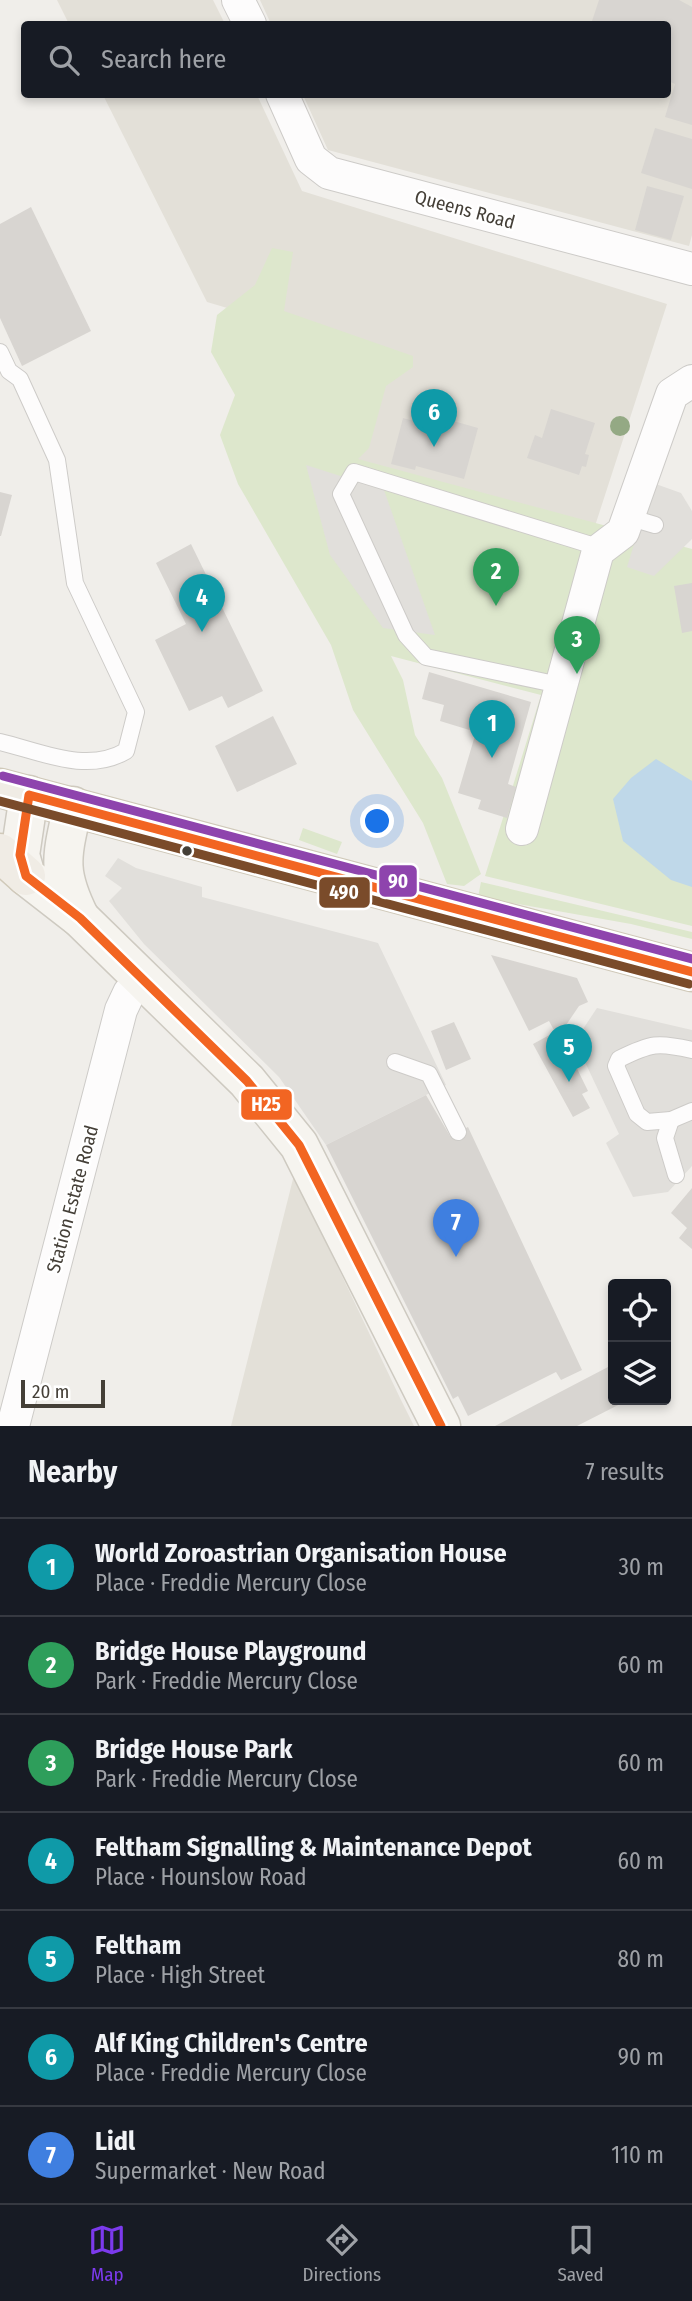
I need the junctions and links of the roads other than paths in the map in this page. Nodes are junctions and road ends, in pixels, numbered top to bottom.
1 (238, 0) edge
2 (248, 21) edge
3 (284, 98) edge
4 (692, 270) edge
5 (0, 352) edge
6 (692, 382) edge
7 (598, 551) junction
8 (563, 678) junction
9 (0, 742) edge
10 (15, 792) edge
11 (73, 806) junction
12 (522, 829) dead end
13 (13, 864) edge
14 (80, 918) junction
15 (692, 972) edge
16 (142, 978) junction
17 (692, 1050) edge
18 (395, 1062) dead end
19 (692, 1111) edge
20 (671, 1120) junction
21 (458, 1132) dead end
22 (676, 1175) dead end
23 (13, 1426) edge
24 (441, 1426) edge

1 - 2 street
3 - 4 street, Queens Road
5 - 9 lane
6 - 7 street
7 - 8 street
7 - 8 lane
8 - 12 street
10 - 11 main road
10 - 13 main road
11 - 14 main road
11 - 15 main road
13 - 14 main road
14 - 16 main road
16 - 23 street, Station Estate Road
16 - 24 main road
17 - 20 lane
18 - 21 lane
19 - 20 lane
20 - 22 lane

